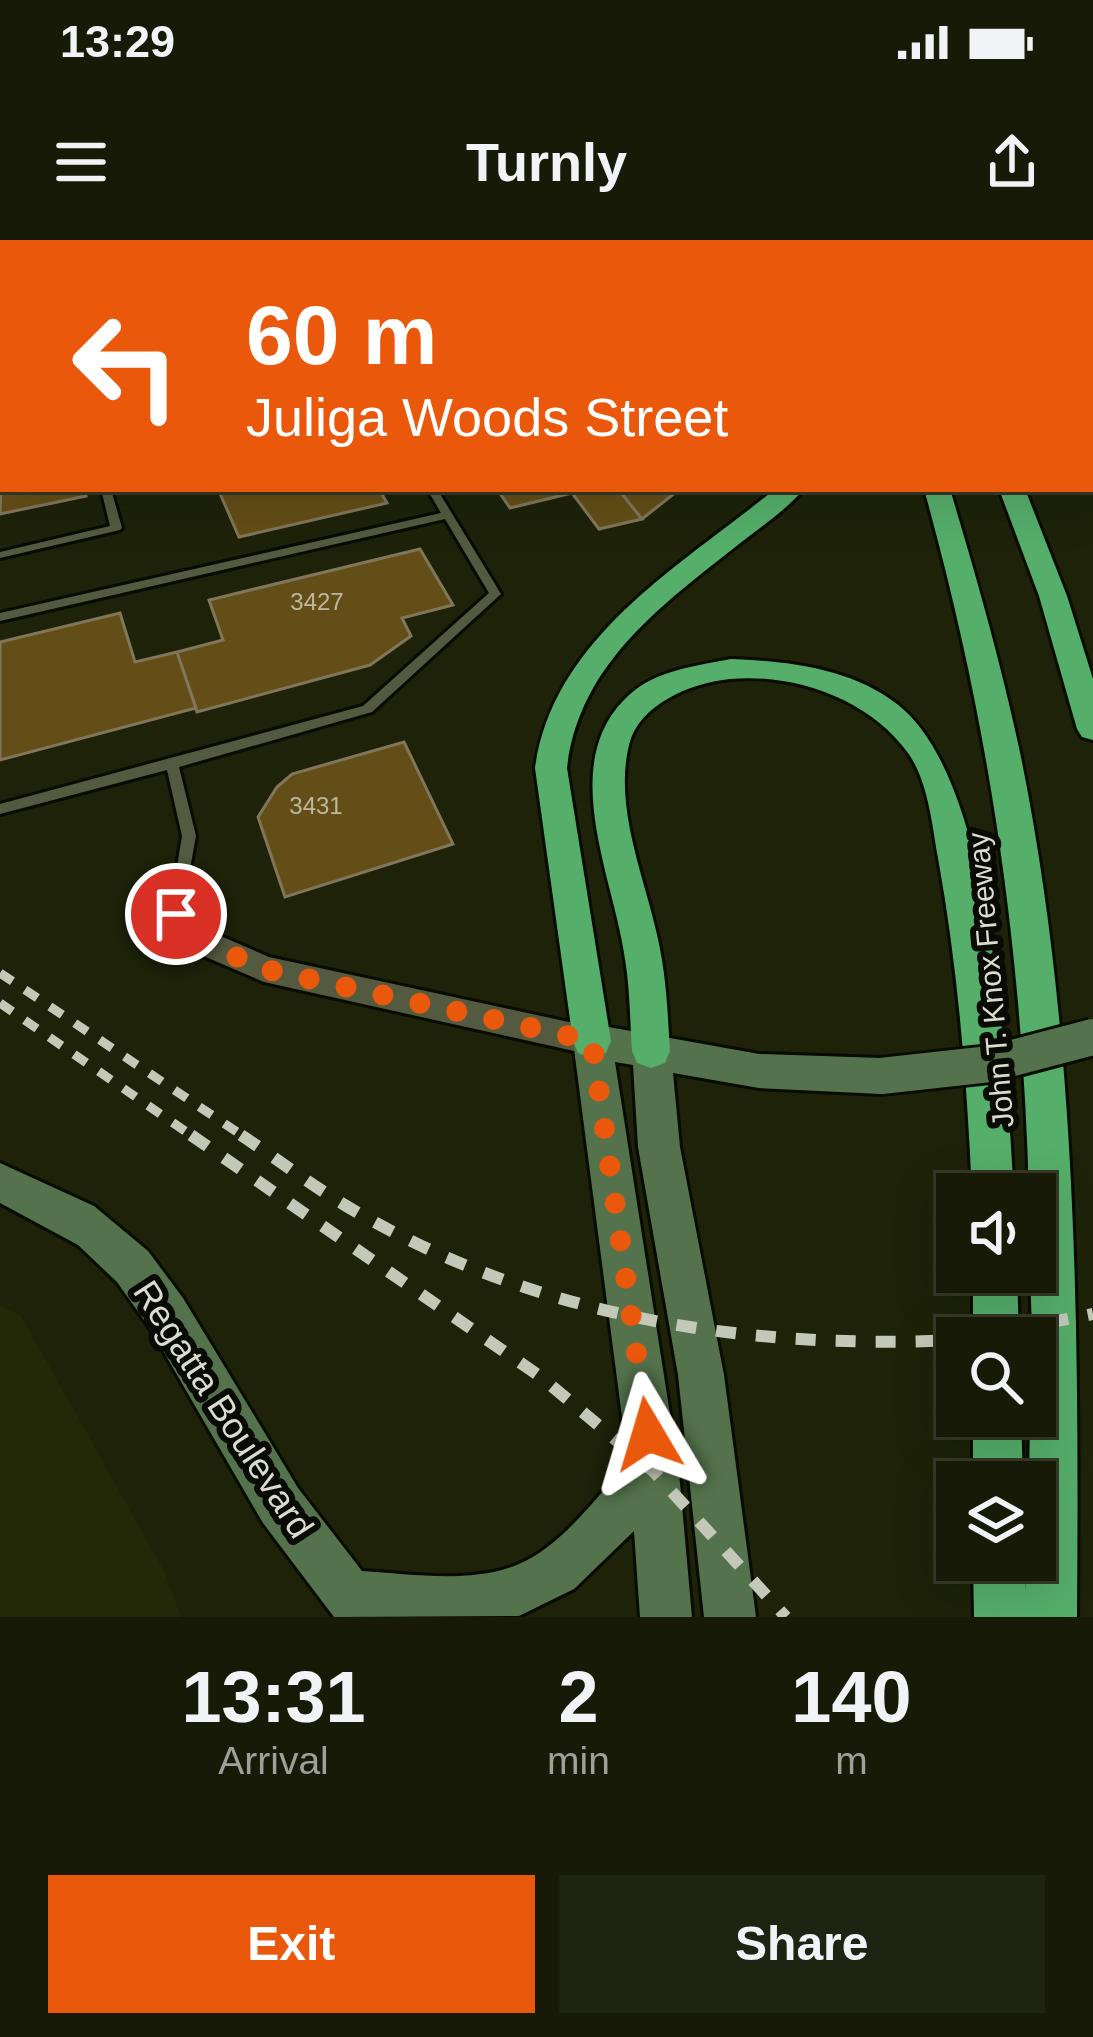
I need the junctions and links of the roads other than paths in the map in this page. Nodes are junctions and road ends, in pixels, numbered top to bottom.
1 (107, 492) edge
2 (434, 492) edge
3 (788, 492) edge
4 (938, 492) edge
5 (1013, 492) edge
6 (448, 515) junction
7 (0, 555) edge
8 (0, 617) edge
9 (1093, 729) edge
10 (172, 764) junction
11 (0, 809) edge
12 (176, 914) joint
13 (1093, 1037) edge
14 (592, 1041) junction
15 (651, 1051) junction
16 (991, 1173) edge
17 (0, 1183) edge
18 (653, 1472) junction
19 (999, 1581) edge
20 (359, 1606) edge
21 (666, 1617) edge
22 (730, 1617) edge
23 (1000, 1617) edge
24 (1051, 1617) edge

1 - 7 lane
2 - 6 lane
3 - 14 highway
4 - 24 highway, John T. Knox Freeway
5 - 9 highway
6 - 8 lane
6 - 10 lane
10 - 11 lane
10 - 12 lane
12 - 14 street
13 - 15 street, bridge
14 - 15 street
14 - 18 street
15 - 16 highway
15 - 22 street
17 - 20 street, Regatta Boulevard
18 - 20 street
18 - 21 street
19 - 23 highway

